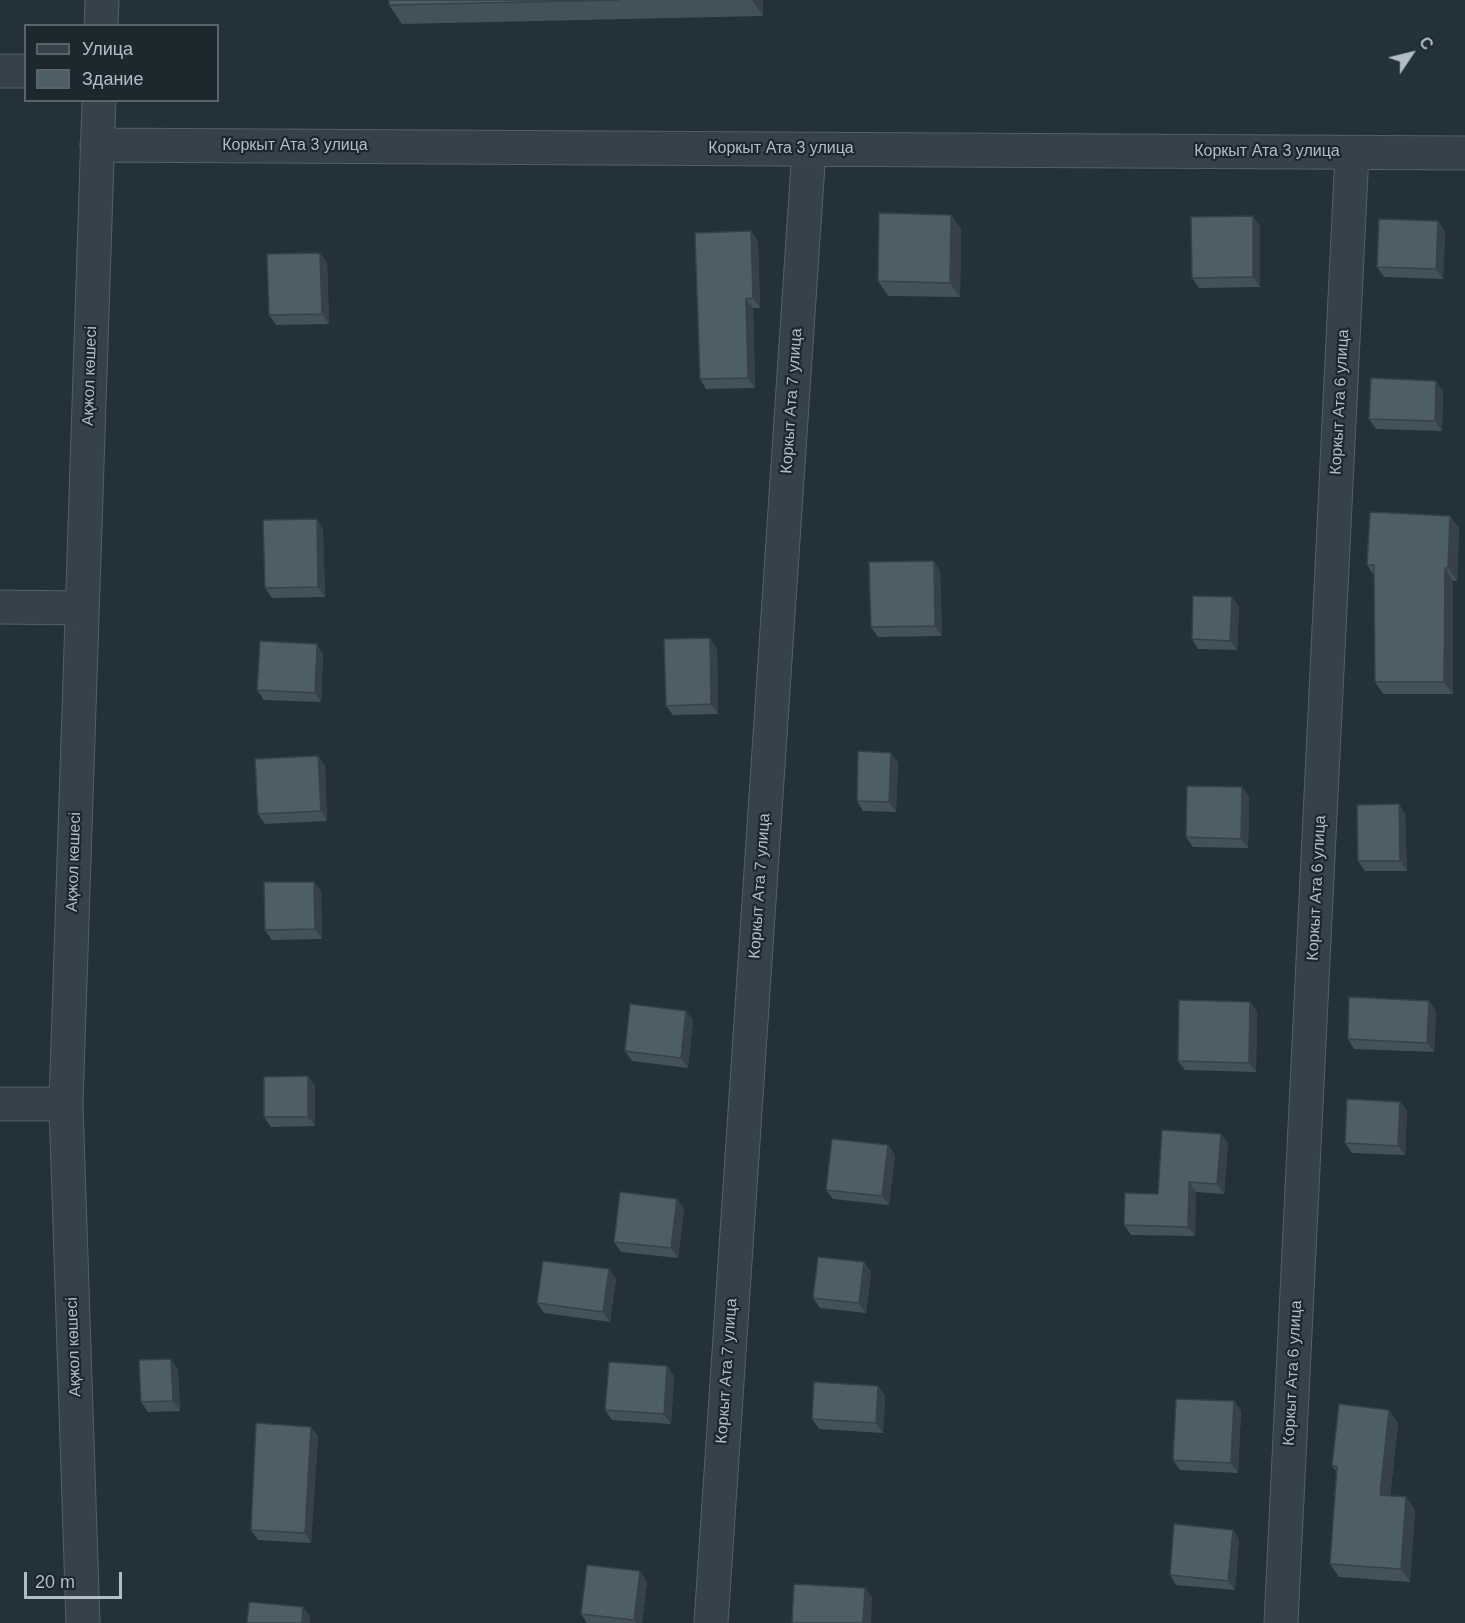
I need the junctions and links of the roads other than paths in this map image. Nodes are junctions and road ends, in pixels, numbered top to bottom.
1 (102, 0) edge
2 (101, 24) edge
3 (0, 71) edge
4 (24, 71) edge
5 (99, 102) edge
6 (97, 144) junction
7 (809, 149) junction
8 (1352, 153) junction
9 (1465, 153) edge
10 (0, 606) edge
11 (82, 608) junction
12 (0, 1104) edge
13 (66, 1104) junction
14 (83, 1623) edge
15 (711, 1623) edge
16 (1281, 1623) edge

1 - 2 street
3 - 4 street
5 - 6 street, Ақжол көшесі
6 - 7 street, Коркыт Ата 3 улица
6 - 11 street, Ақжол көшесі
7 - 8 street, Коркыт Ата 3 улица
7 - 15 street, Коркыт Ата 7 улица
8 - 9 street, Коркыт Ата 3 улица
8 - 16 street, Коркыт Ата 6 улица
10 - 11 street
11 - 13 street, Ақжол көшесі
12 - 13 street
13 - 14 street, Ақжол көшесі

